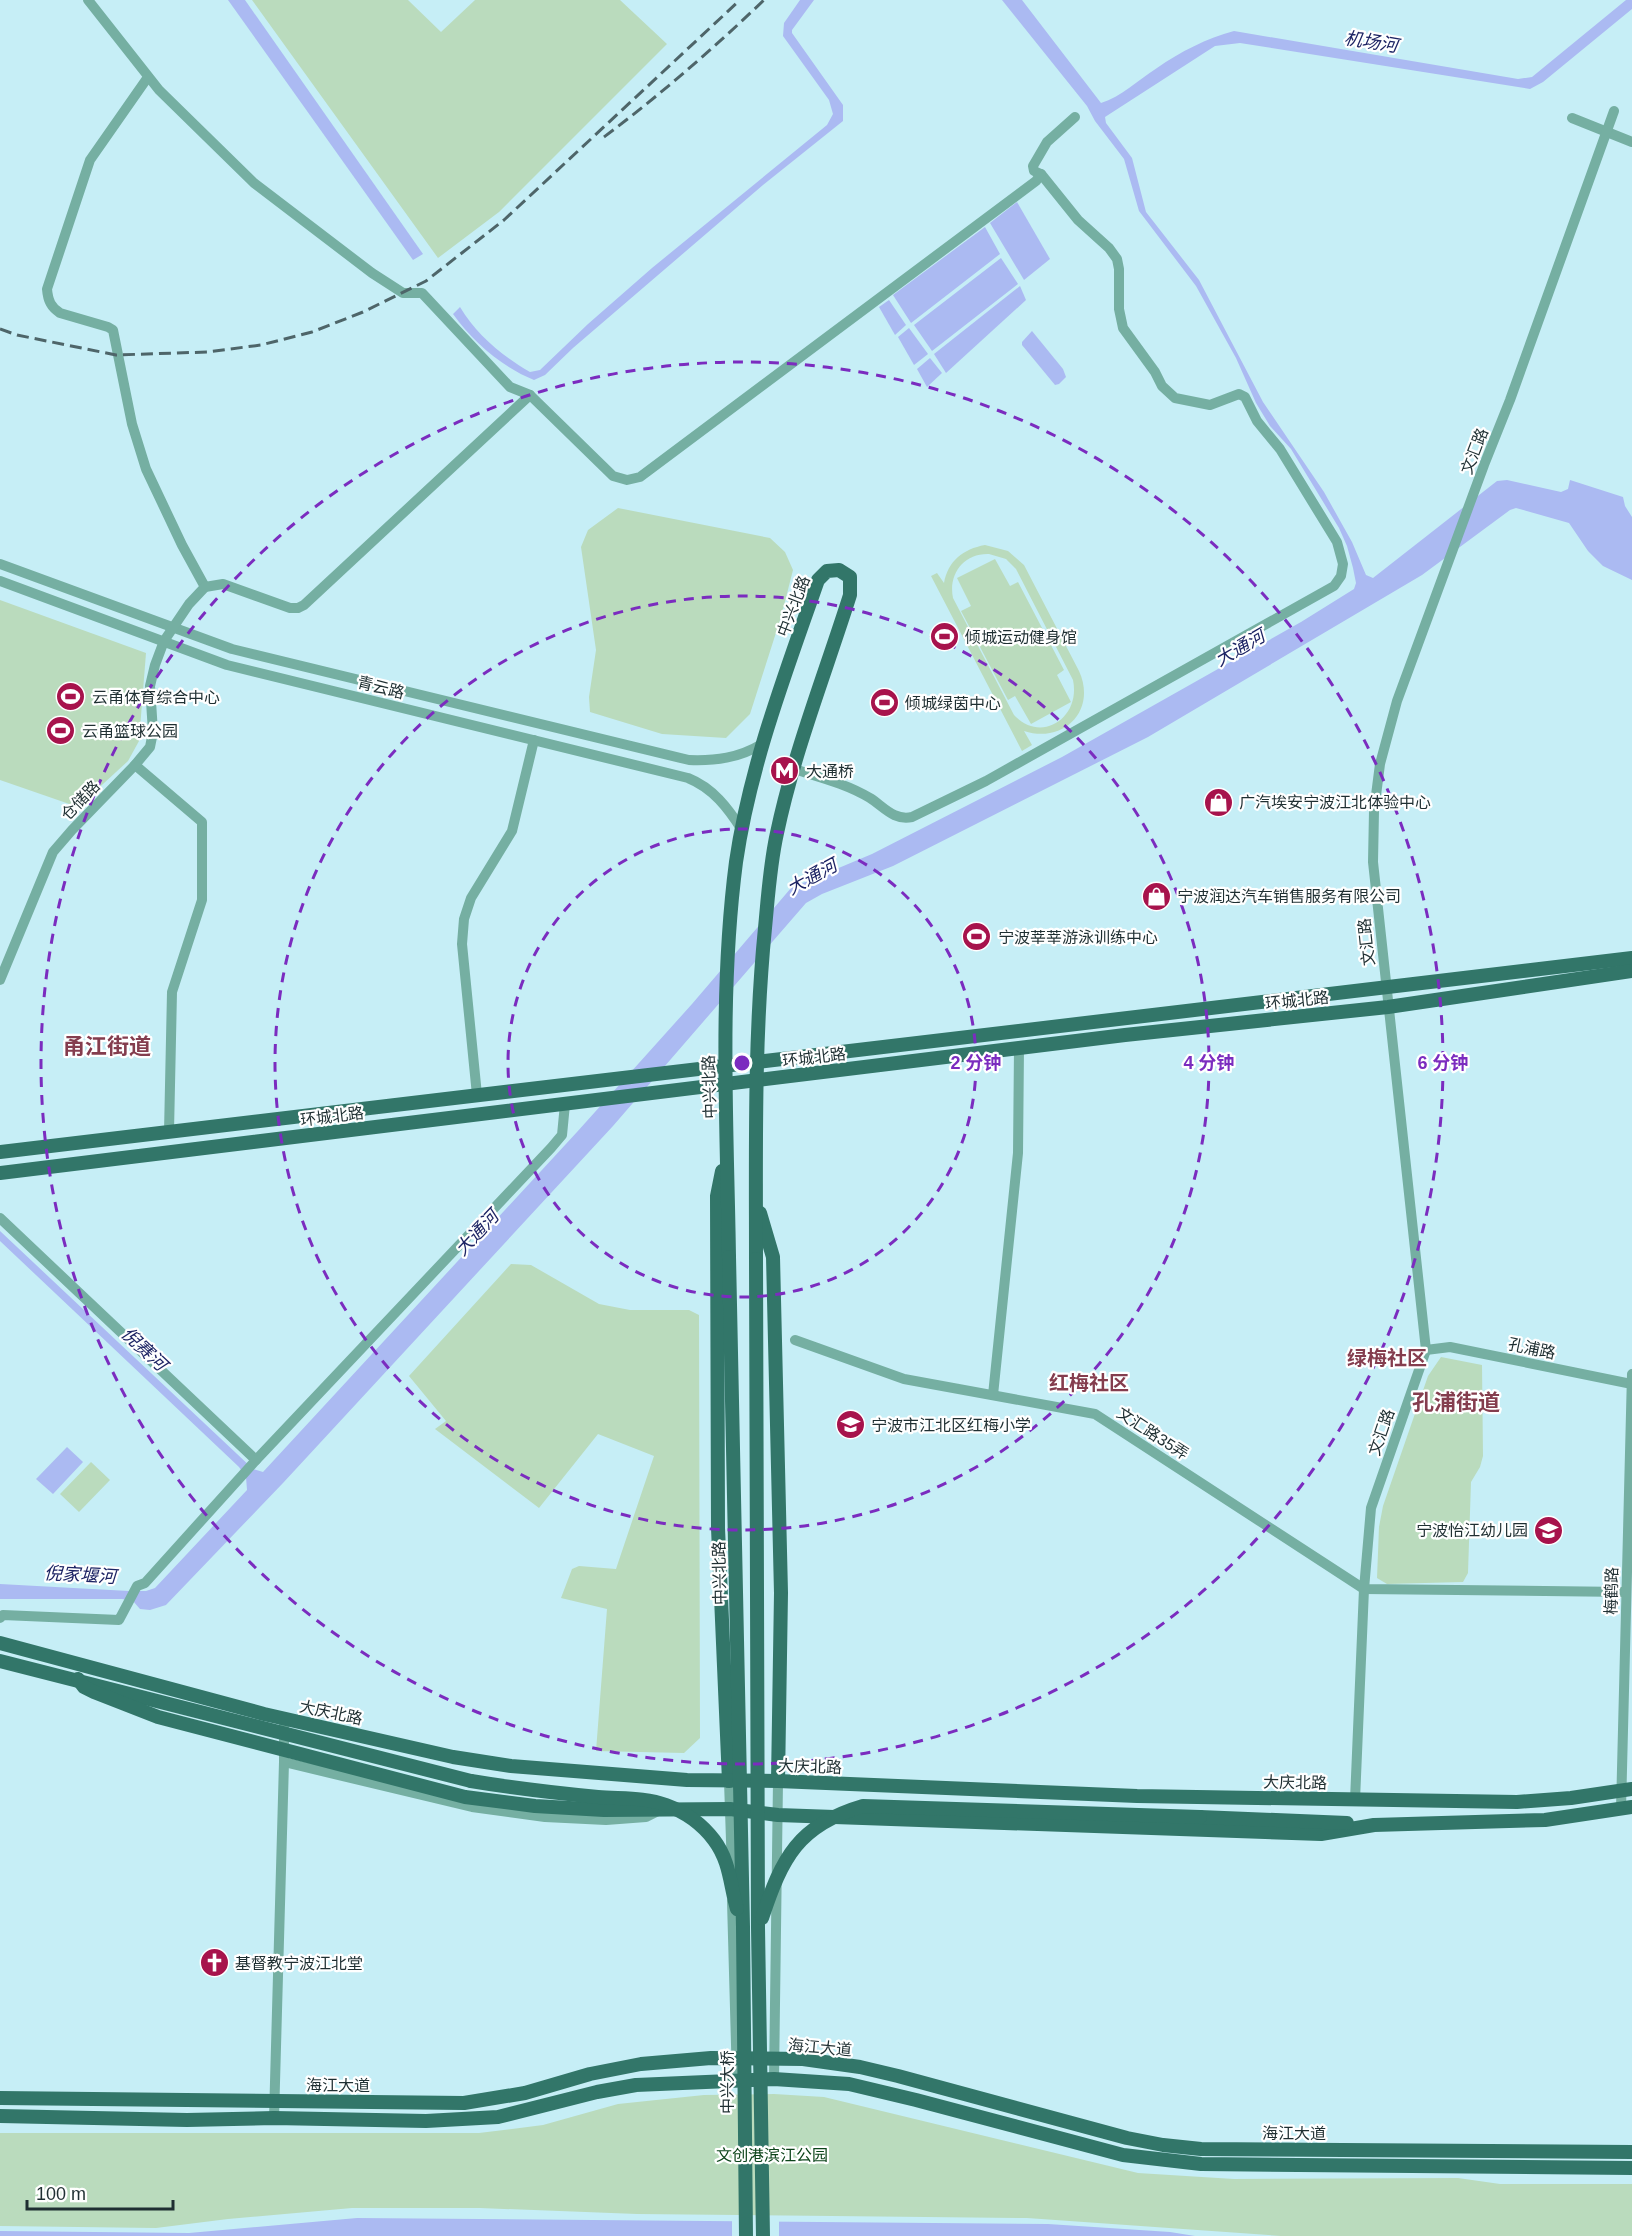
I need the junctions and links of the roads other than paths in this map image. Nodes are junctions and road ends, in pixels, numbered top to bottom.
1 (88, 0) edge
2 (148, 77) junction
3 (1614, 111) dead end
4 (1075, 117) dead end
5 (1572, 118) dead end
6 (1606, 132) junction
7 (1632, 142) edge
8 (1041, 174) junction
9 (530, 396) junction
10 (0, 564) edge
11 (0, 581) edge
12 (205, 587) junction
13 (173, 628) junction
14 (164, 641) junction
15 (534, 740) junction
16 (762, 744) junction
17 (135, 765) junction
18 (794, 770) junction
19 (742, 830) junction
20 (1632, 958) edge
21 (1632, 971) edge
22 (0, 980) edge
23 (1386, 987) junction
24 (1388, 1007) junction
25 (1019, 1048) junction
26 (756, 1063) junction
27 (725, 1065) junction
28 (756, 1081) junction
29 (726, 1084) junction
30 (477, 1095) junction
31 (565, 1104) junction
32 (169, 1132) junction
33 (727, 1140) junction
34 (0, 1152) edge
35 (0, 1173) edge
36 (756, 1196) junction
37 (0, 1218) edge
38 (795, 1340) dead end
39 (1426, 1350) junction
40 (1632, 1380) edge
41 (993, 1395) junction
42 (256, 1460) junction
43 (1364, 1589) junction
44 (1626, 1592) junction
45 (0, 1618) edge
46 (0, 1643) edge
47 (0, 1661) edge
48 (78, 1679) junction
49 (284, 1725) junction
50 (284, 1756) junction
51 (729, 1781) junction
52 (778, 1781) junction
53 (1627, 1790) edge
54 (1355, 1800) junction
55 (1627, 1808) edge
56 (730, 1809) junction
57 (778, 1815) junction
58 (1374, 1825) junction
59 (743, 1927) junction
60 (758, 1928) junction
61 (737, 2058) junction
62 (774, 2060) junction
63 (774, 2079) junction
64 (737, 2080) junction
65 (0, 2098) edge
66 (275, 2101) junction
67 (0, 2116) edge
68 (274, 2118) junction
69 (1632, 2152) edge
70 (1632, 2168) edge
71 (746, 2236) edge
72 (763, 2236) edge

1 - 2 street
2 - 9 street
2 - 12 street
3 - 6 street, 文汇路
4 - 8 street
5 - 6 street
6 - 7 street
6 - 23 street, 文汇路
8 - 9 street
8 - 18 street
9 - 12 street
10 - 13 street, 青云路
11 - 14 street, 青云路
12 - 13 street, 仓储路
13 - 14 street, 仓储路
13 - 16 street, 青云路
14 - 15 street, 青云路
14 - 17 street, 仓储路
15 - 19 street, 青云路
15 - 30 street
16 - 18 main road, 中兴北路
16 - 19 main road, 中兴北路
17 - 22 street, 仓储路
17 - 32 street
18 - 26 main road, 中兴北路
19 - 27 main road, 中兴北路
20 - 23 main road, 环城北路
21 - 24 main road, 环城北路
23 - 24 street, 文汇路
23 - 26 main road, 环城北路
24 - 25 main road, 环城北路
24 - 39 street, 文汇路
25 - 28 main road, 环城北路
25 - 41 street
26 - 27 main road, 环城北路
26 - 28 main road, 中兴北路
27 - 29 main road, 中兴北路
27 - 30 main road, 环城北路
28 - 29 main road, 环城北路
28 - 36 main road, 中兴北路
29 - 31 main road, 环城北路
29 - 33 main road, 中兴北路
30 - 32 main road, 环城北路
31 - 35 main road, 环城北路
31 - 42 street
32 - 34 main road, 环城北路
33 - 51 main road
33 - 59 main road, 中兴北路, bridge
36 - 52 main road
36 - 60 main road, 中兴北路, bridge
37 - 42 street
38 - 41 street, 文汇路35弄
39 - 40 street, 孔浦路
39 - 43 street, 文汇路
40 - 44 street, 梅鹤路
41 - 43 street, 文汇路35弄
42 - 45 street
43 - 44 street
43 - 54 street, 文汇路
44 - 53 street, 梅鹤路
46 - 49 main road, 大庆北路
47 - 48 main road, 大庆北路
48 - 49 main road, 大庆北路
48 - 50 main road, 大庆北路
49 - 50 street
49 - 51 main road, 大庆北路
49 - 59 main road, bridge
50 - 56 main road, 大庆北路
50 - 66 street
51 - 52 main road, 大庆北路
51 - 56 street
52 - 54 main road, 大庆北路
52 - 57 street
53 - 54 main road, 大庆北路
53 - 55 street, 梅鹤路
55 - 58 main road, 大庆北路
56 - 57 main road, 大庆北路
56 - 61 street
57 - 58 main road, 大庆北路
57 - 62 street
58 - 60 main road, bridge
59 - 71 main road, 中兴大桥, bridge
60 - 72 main road, 中兴大桥, bridge
61 - 62 main road, 海江大道
61 - 64 street
61 - 66 main road, 海江大道
62 - 63 street
62 - 69 main road, 海江大道
63 - 64 main road, 海江大道
63 - 70 main road, 海江大道
64 - 68 main road, 海江大道
65 - 66 main road, 海江大道
66 - 68 street
67 - 68 main road, 海江大道

